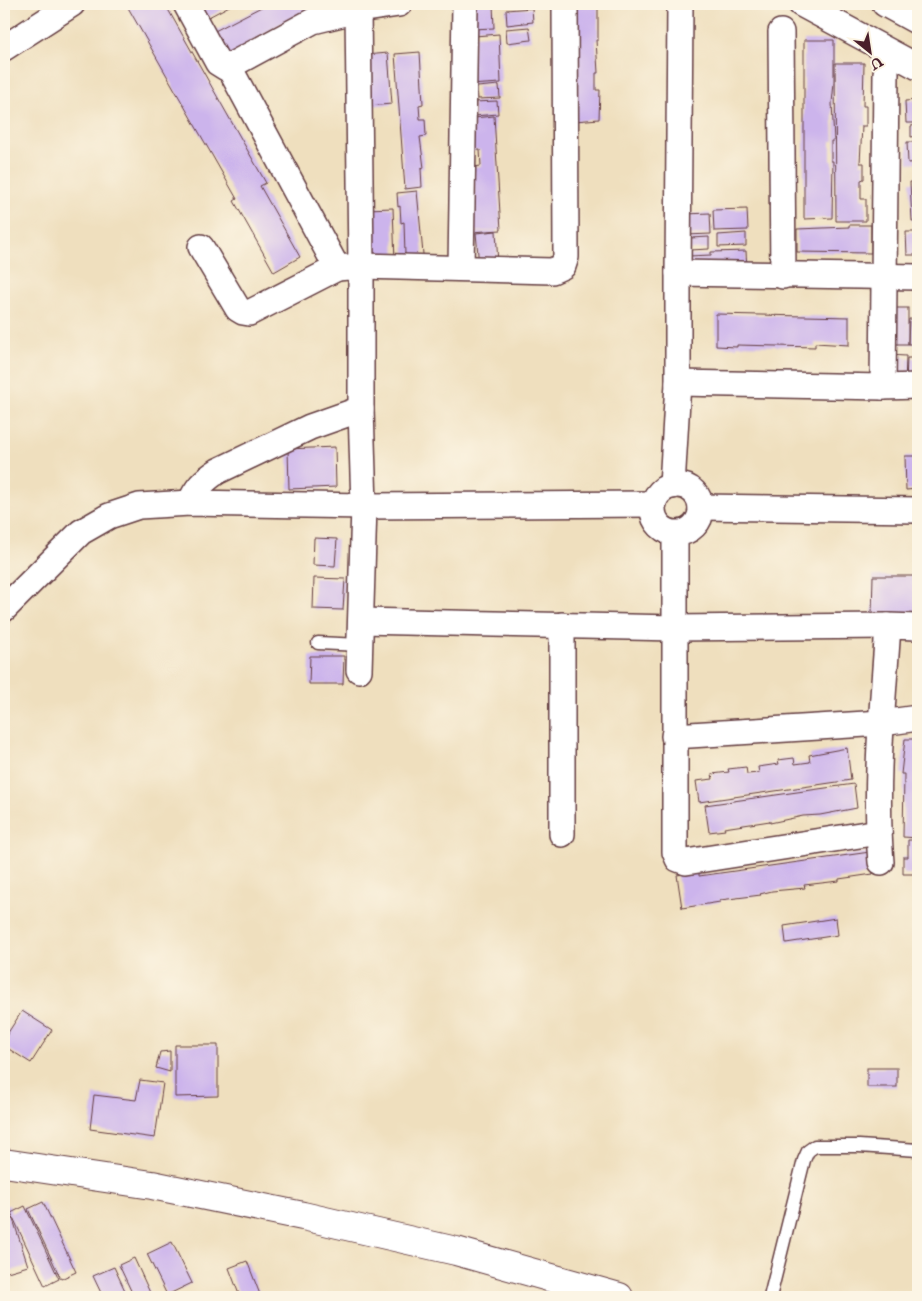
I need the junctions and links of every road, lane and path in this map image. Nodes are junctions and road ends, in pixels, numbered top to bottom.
1 (72, 4) edge
2 (186, 4) edge
3 (398, 4) edge
4 (465, 4) edge
5 (565, 4) edge
6 (680, 4) edge
7 (801, 4) edge
8 (885, 4) edge
9 (358, 10) junction
10 (918, 22) edge
11 (781, 32) dead end
12 (4, 48) edge
13 (229, 67) junction
14 (918, 67) edge
15 (886, 73) dead end
16 (201, 248) dead end
17 (361, 266) junction
18 (337, 268) junction
19 (461, 268) junction
20 (678, 273) junction
21 (783, 276) junction
22 (885, 277) junction
23 (918, 277) edge
24 (678, 383) junction
25 (883, 386) junction
26 (918, 386) edge
27 (360, 409) junction
28 (672, 486) junction
29 (190, 503) junction
30 (653, 504) junction
31 (364, 506) junction
32 (702, 507) junction
33 (918, 510) edge
34 (675, 534) junction
35 (4, 609) edge
36 (562, 625) junction
37 (888, 626) junction
38 (918, 627) edge
39 (675, 628) junction
40 (361, 633) junction
41 (318, 643) dead end
42 (359, 670) dead end
43 (918, 718) edge
44 (882, 723) junction
45 (674, 736) junction
46 (879, 832) junction
47 (562, 834) dead end
48 (881, 862) dead end
49 (918, 1150) edge
50 (4, 1162) edge
51 (619, 1297) edge
52 (770, 1297) edge

1 - 12 street
2 - 13 street
3 - 9 street
4 - 19 street
5 - 19 street
6 - 20 street
7 - 14 street
8 - 10 street
9 - 13 street
9 - 17 street
11 - 21 street
13 - 18 street
15 - 22 street
16 - 18 street
17 - 18 street
17 - 19 street
17 - 27 street
20 - 21 street
20 - 24 street
21 - 22 street
22 - 23 street
22 - 25 street
24 - 25 street
24 - 28 street
25 - 26 street
27 - 29 street
27 - 31 street
28 - 30 street
28 - 32 street
29 - 31 street
29 - 35 street
30 - 31 street
30 - 34 street
31 - 40 street
32 - 33 street
32 - 34 street
34 - 39 street
36 - 39 street
36 - 40 street
36 - 47 street
37 - 38 street
37 - 39 street
37 - 44 street
39 - 45 street
40 - 41 lane
40 - 42 street
43 - 44 street
44 - 45 street
44 - 46 street
45 - 46 street
46 - 48 street
49 - 52 lane
50 - 51 main road

